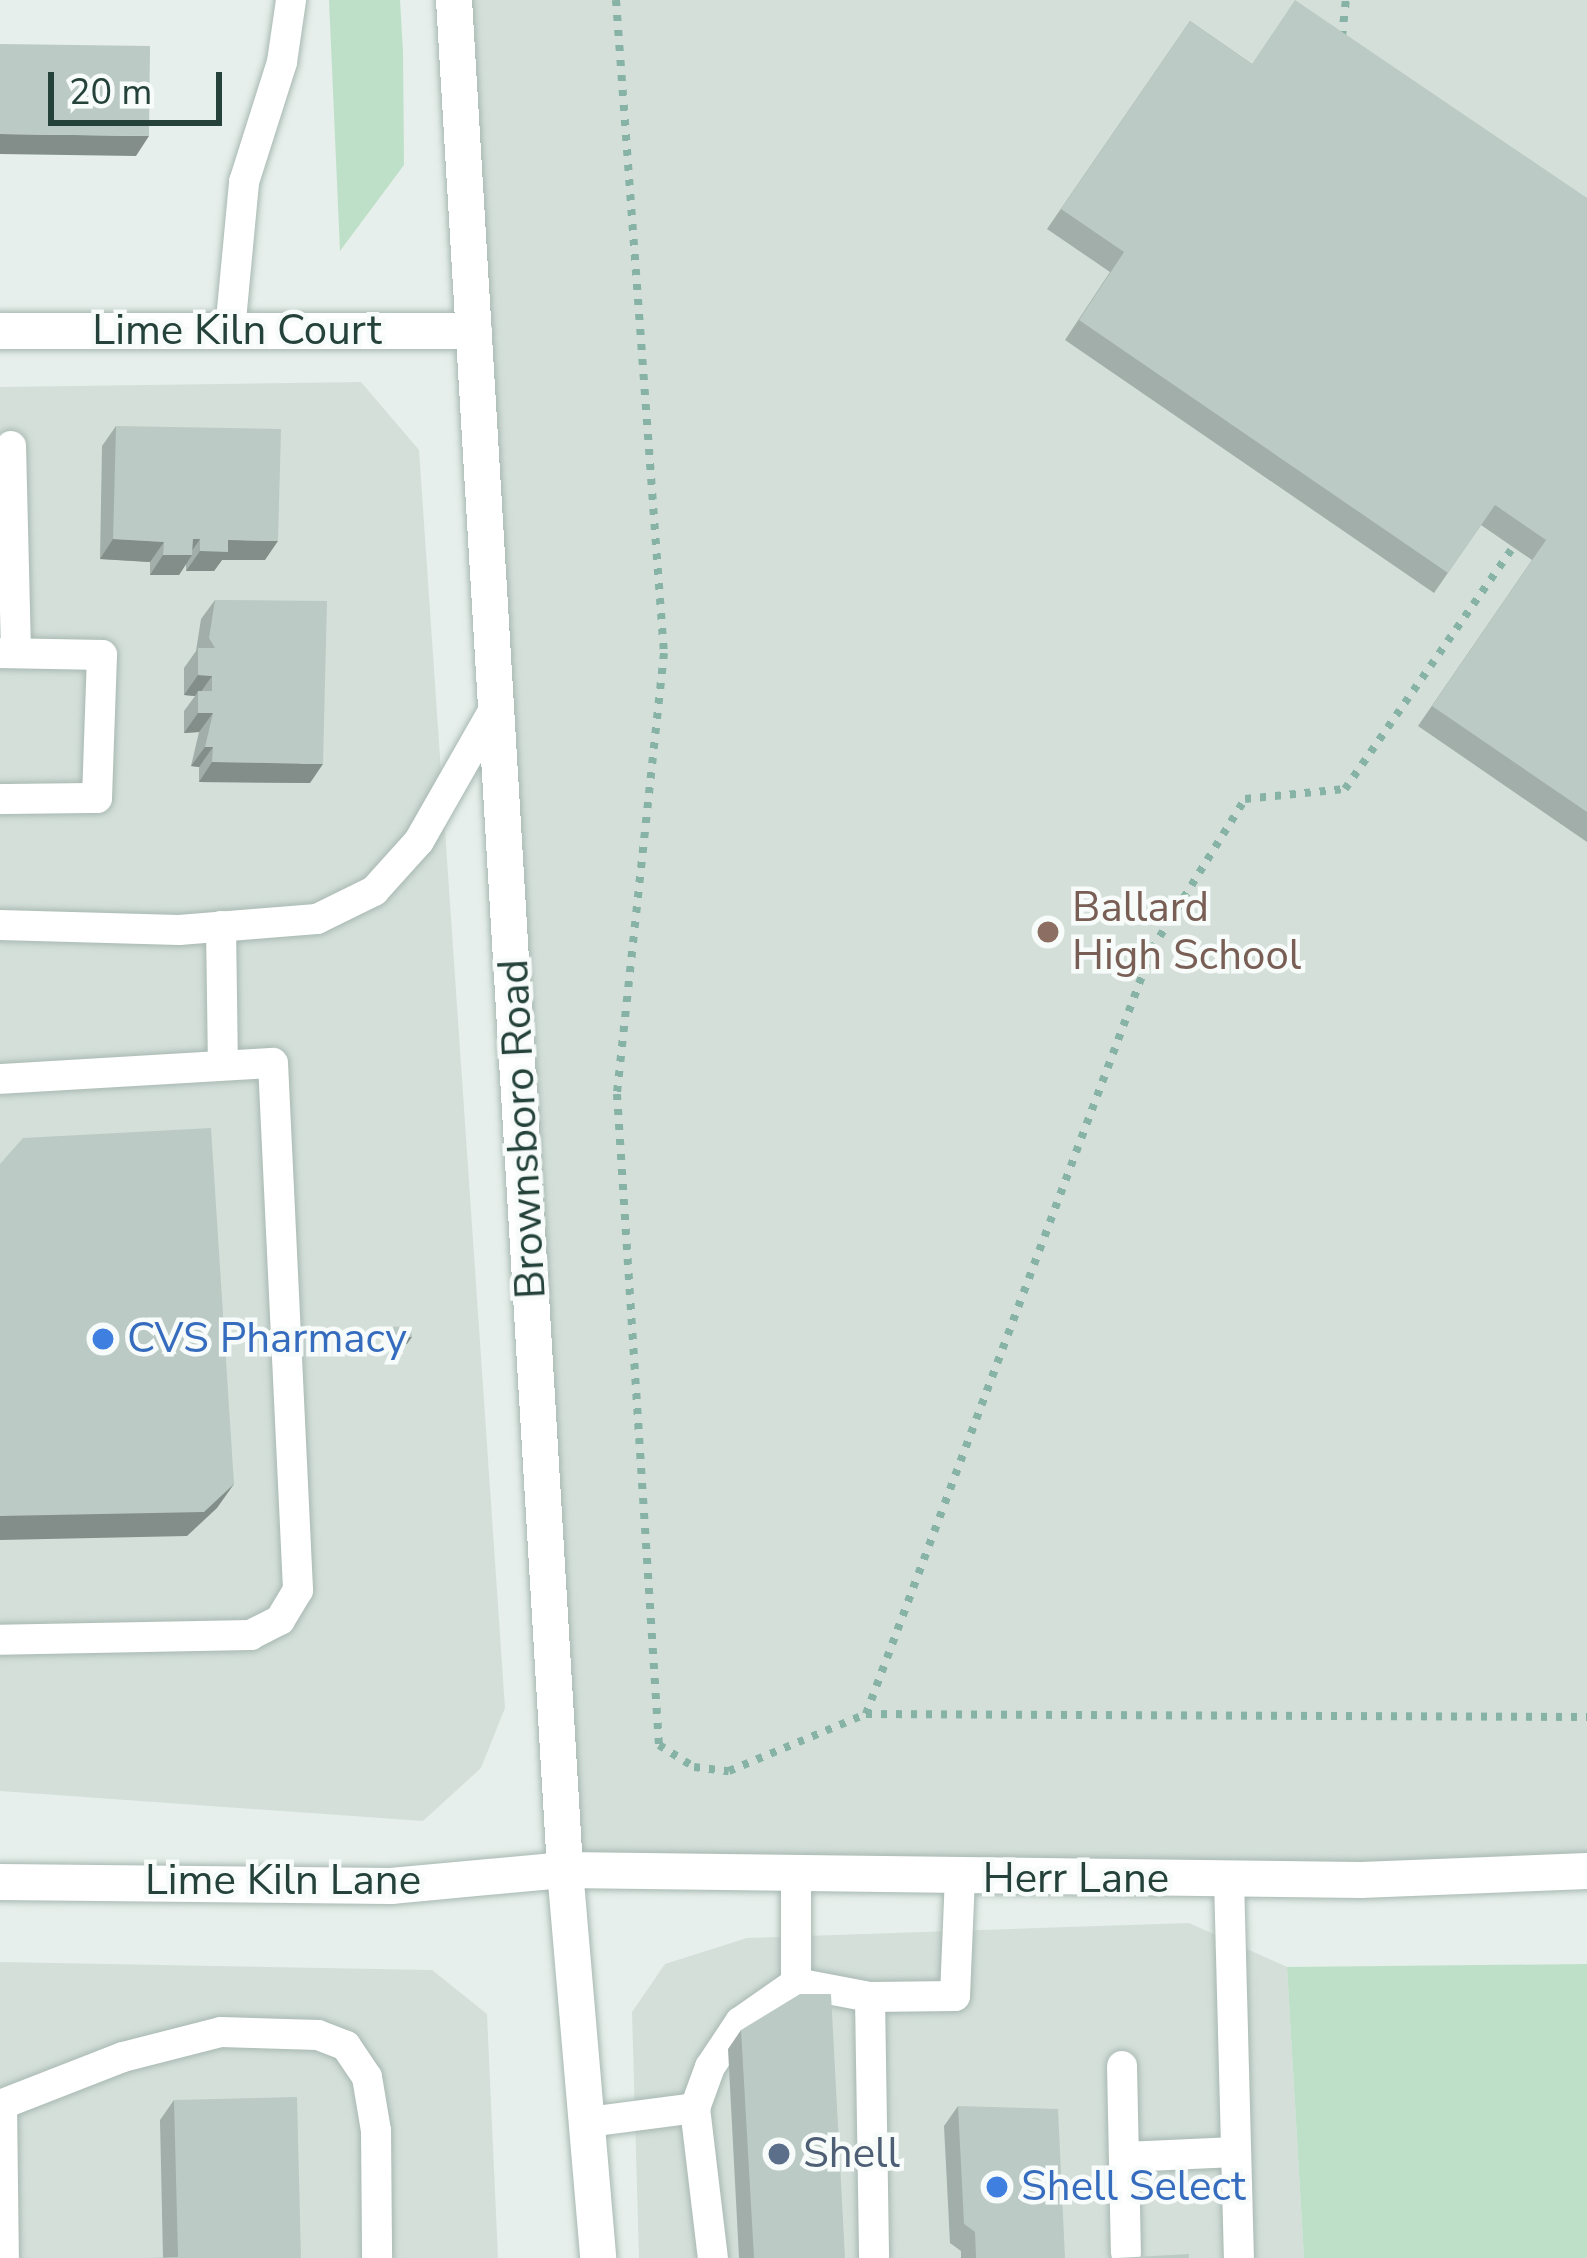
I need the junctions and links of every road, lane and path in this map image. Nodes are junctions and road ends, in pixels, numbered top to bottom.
1 (291, 0) edge
2 (454, 0) edge
3 (616, 0) edge
4 (1346, 0) edge
5 (1339, 62) edge
6 (0, 331) edge
7 (230, 331) junction
8 (474, 331) junction
9 (10, 446) dead end
10 (1511, 550) edge
11 (8, 653) edge
12 (497, 704) junction
13 (0, 800) edge
14 (0, 926) edge
15 (221, 926) junction
16 (223, 1065) junction
17 (0, 1079) edge
18 (0, 1640) edge
19 (866, 1714) junction
20 (1587, 1717) edge
21 (565, 1870) junction
22 (1587, 1871) edge
23 (796, 1877) junction
24 (960, 1878) junction
25 (1229, 1879) junction
26 (0, 1882) edge
27 (796, 1983) junction
28 (870, 1997) junction
29 (1122, 2066) dead end
30 (1, 2105) edge
31 (695, 2108) junction
32 (589, 2122) junction
33 (1236, 2152) junction
34 (1124, 2157) junction
35 (1126, 2253) edge
36 (4, 2258) edge
37 (377, 2258) edge
38 (598, 2258) edge
39 (713, 2258) edge
40 (874, 2258) edge
41 (1239, 2258) edge

1 - 7 lane
2 - 8 street, Brownsboro Road
3 - 19 path
4 - 5 path
6 - 7 street, Lime Kiln Court
7 - 8 street, Lime Kiln Court
8 - 12 street, Brownsboro Road
9 - 11 lane
10 - 19 path
11 - 13 lane
12 - 15 lane
12 - 21 street, Brownsboro Road
14 - 15 lane
15 - 16 lane
16 - 17 lane
16 - 18 lane
19 - 20 path
21 - 23 street, Herr Lane
21 - 26 street, Lime Kiln Lane
21 - 32 street, Brownsboro Road
22 - 25 street, Herr Lane
23 - 24 street, Herr Lane
23 - 27 lane
24 - 25 street, Herr Lane
24 - 28 lane
25 - 33 lane
27 - 28 lane
27 - 31 lane
28 - 40 lane
29 - 34 lane
30 - 36 lane
30 - 37 lane
31 - 32 lane
31 - 39 lane
32 - 38 street, Brownsboro Road
33 - 34 lane
33 - 41 lane
34 - 35 lane

